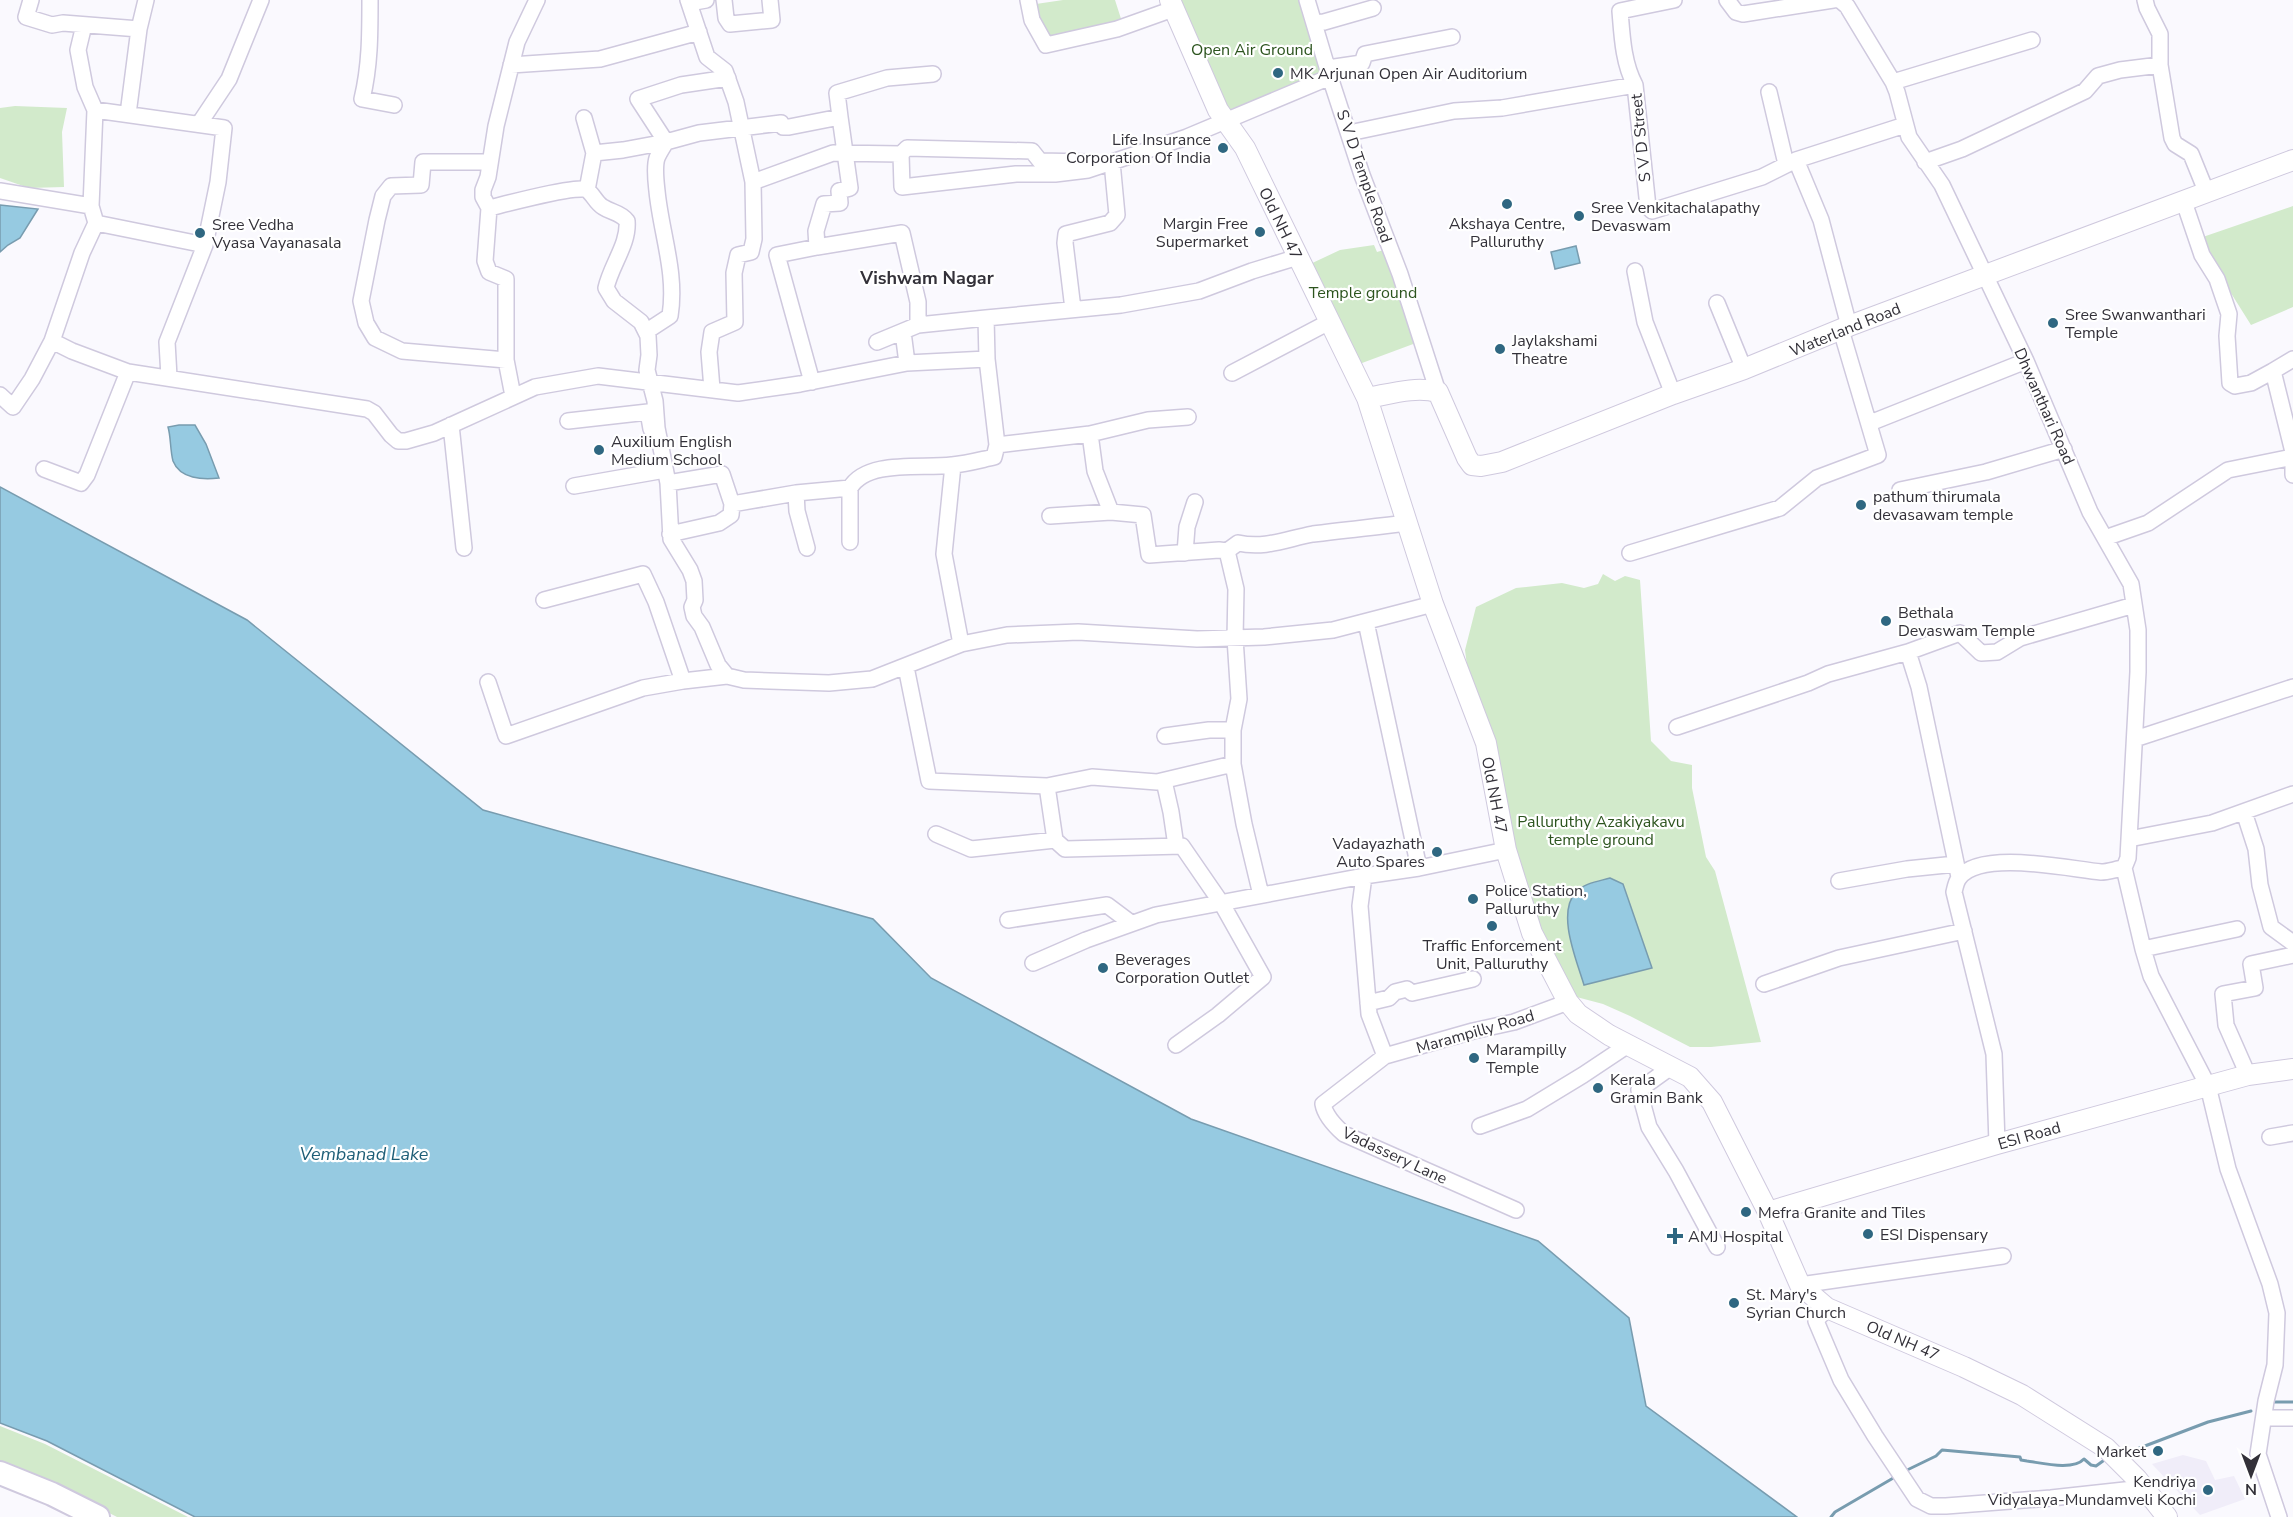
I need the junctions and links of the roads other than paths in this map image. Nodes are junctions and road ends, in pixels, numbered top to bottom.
1 (31, 0) edge
2 (146, 0) edge
3 (261, 0) edge
4 (370, 0) edge
5 (536, 0) edge
6 (706, 0) edge
7 (724, 0) edge
8 (770, 0) edge
9 (1028, 0) edge
10 (1307, 0) edge
11 (1674, 0) edge
12 (1727, 0) edge
13 (2145, 0) edge
14 (689, 2) edge
15 (1843, 2) edge
16 (1172, 4) edge
17 (1373, 8) dead end
18 (1314, 23) junction
19 (84, 25) junction
20 (139, 29) junction
21 (699, 32) junction
22 (1452, 37) dead end
23 (2032, 40) dead end
24 (511, 65) junction
25 (2160, 65) junction
26 (1329, 73) junction
27 (933, 74) dead end
28 (728, 78) junction
29 (1893, 82) junction
30 (1635, 85) junction
31 (1769, 92) dead end
32 (394, 105) dead end
33 (96, 110) junction
34 (128, 114) junction
35 (840, 117) junction
36 (584, 118) dead end
37 (1226, 120) junction
38 (199, 124) junction
39 (1905, 125) junction
40 (742, 129) junction
41 (1349, 133) junction
42 (666, 142) junction
43 (594, 153) junction
44 (844, 153) junction
45 (901, 154) junction
46 (2293, 160) edge
47 (490, 162) junction
48 (1112, 162) junction
49 (1791, 162) junction
50 (1926, 162) junction
51 (1088, 170) junction
52 (753, 182) junction
53 (587, 190) junction
54 (0, 191) edge
55 (2206, 191) junction
56 (2184, 202) junction
57 (91, 206) junction
58 (489, 208) junction
59 (96, 223) junction
60 (205, 245) junction
61 (817, 247) junction
62 (1298, 257) junction
63 (1635, 271) dead end
64 (1984, 275) junction
65 (1717, 303) dead end
66 (1073, 309) junction
67 (986, 318) junction
68 (1329, 322) junction
69 (918, 325) junction
70 (1845, 328) junction
71 (646, 331) junction
72 (903, 332) junction
73 (52, 341) junction
74 (877, 342) dead end
75 (987, 359) junction
76 (2293, 359) edge
77 (506, 360) junction
78 (2026, 362) junction
79 (907, 363) junction
80 (1744, 369) junction
81 (2273, 370) junction
82 (128, 372) junction
83 (1232, 373) dead end
84 (169, 377) junction
85 (651, 382) junction
86 (812, 382) junction
87 (712, 389) junction
88 (1438, 392) junction
89 (1673, 394) junction
90 (0, 395) edge
91 (513, 396) junction
92 (1367, 398) junction
93 (1188, 417) dead end
94 (568, 421) dead end
95 (1870, 423) junction
96 (451, 425) junction
97 (1090, 434) junction
98 (997, 445) junction
99 (2064, 449) junction
100 (2293, 454) edge
101 (2293, 464) edge
102 (953, 465) junction
103 (44, 469) dead end
104 (664, 475) junction
105 (2293, 475) edge
106 (574, 486) dead end
107 (850, 488) junction
108 (1900, 490) dead end
109 (796, 494) junction
110 (1195, 502) dead end
111 (732, 504) junction
112 (1111, 512) junction
113 (1050, 516) dead end
114 (1407, 523) junction
115 (670, 534) junction
116 (2105, 538) junction
117 (850, 542) dead end
118 (464, 548) dead end
119 (807, 548) dead end
120 (1227, 551) junction
121 (1185, 553) junction
122 (1630, 553) dead end
123 (544, 600) dead end
124 (1433, 604) junction
125 (2134, 605) junction
126 (1366, 622) junction
127 (1235, 638) junction
128 (961, 644) junction
129 (1908, 652) junction
130 (906, 667) junction
131 (727, 676) junction
132 (683, 681) junction
133 (488, 682) dead end
134 (2293, 687) edge
135 (1677, 727) dead end
136 (1233, 730) junction
137 (1165, 736) dead end
138 (2136, 739) junction
139 (1233, 764) junction
140 (1164, 781) junction
141 (1047, 786) junction
142 (2293, 794) edge
143 (2244, 812) junction
144 (936, 834) dead end
145 (2130, 839) junction
146 (1055, 840) junction
147 (1176, 846) junction
148 (1506, 850) junction
149 (1419, 868) junction
150 (2124, 868) junction
151 (1958, 871) junction
152 (1364, 876) junction
153 (1839, 880) dead end
154 (1261, 895) junction
155 (1222, 904) junction
156 (1008, 920) dead end
157 (1131, 923) junction
158 (2237, 929) dead end
159 (1964, 931) junction
160 (2293, 943) edge
161 (2143, 949) junction
162 (2293, 955) edge
163 (1033, 963) dead end
164 (1473, 979) dead end
165 (1764, 984) dead end
166 (1568, 1002) junction
167 (1368, 1004) junction
168 (1176, 1045) dead end
169 (1628, 1045) junction
170 (1385, 1056) junction
171 (1671, 1067) junction
172 (2293, 1069) edge
173 (2248, 1075) junction
174 (2208, 1086) junction
175 (1480, 1125) dead end
176 (2293, 1133) edge
177 (2270, 1137) dead end
178 (1997, 1144) junction
179 (1516, 1210) dead end
180 (1768, 1212) junction
181 (1717, 1247) dead end
182 (2003, 1256) dead end
183 (1800, 1285) junction
184 (1827, 1308) junction
185 (2265, 1418) junction
186 (2293, 1418) edge
187 (0, 1473) edge
188 (2144, 1488) junction
189 (98, 1517) edge
190 (2168, 1517) edge
191 (2279, 1517) edge

1 - 19 street
2 - 20 street
3 - 38 street
4 - 32 street
5 - 24 street
6 - 14 street
7 - 8 street
9 - 16 street
10 - 18 street, S V D Temple Road
11 - 30 street
12 - 15 street
13 - 25 street
14 - 21 street
15 - 29 street, Dhwanthari Road
16 - 37 main road, Old NH 47
17 - 18 street
18 - 26 street, S V D Temple Road
19 - 20 street
19 - 33 street
20 - 34 street
21 - 24 street
21 - 28 street
22 - 26 street
23 - 29 street
24 - 47 street
25 - 50 street
25 - 55 street
26 - 37 street
26 - 41 street, S V D Temple Road
27 - 35 street
28 - 40 street
28 - 42 street
29 - 39 street, Dhwanthari Road
30 - 41 street, S V D Street
30 - 49 street, S V D Street
31 - 49 street
33 - 34 street
33 - 57 street
34 - 38 street
35 - 40 street
35 - 44 street
36 - 43 street
37 - 48 street
37 - 62 main road, Old NH 47
38 - 60 street
39 - 49 street, S V D Street
39 - 50 street, Dhwanthari Road
40 - 42 street
40 - 52 street
41 - 88 street, S V D Temple Road
42 - 43 street
42 - 71 street
43 - 53 street
44 - 45 street
44 - 52 street
44 - 61 street
45 - 51 street
45 - 51 street
46 - 55 main road, Waterland Road
47 - 58 street
47 - 77 street
48 - 51 street
48 - 66 street
49 - 70 street
50 - 64 street, Dhwanthari Road
52 - 87 street
53 - 58 street
53 - 71 street
54 - 57 street
55 - 56 main road, Waterland Road
56 - 64 main road, Waterland Road
56 - 81 street
57 - 59 street
58 - 77 street
59 - 60 street
59 - 73 street
60 - 84 street
61 - 69 street
61 - 86 street
62 - 66 street
62 - 68 main road, Old NH 47
63 - 89 street
64 - 70 main road, Waterland Road
64 - 78 street, Dhwanthari Road
65 - 80 street
66 - 67 street
67 - 69 street
67 - 75 street
68 - 83 street
68 - 92 main road, Old NH 47
69 - 72 street
70 - 80 main road, Waterland Road
70 - 95 street
71 - 85 street
72 - 74 street
72 - 79 street
73 - 82 street
73 - 90 street
75 - 79 street
75 - 98 street
76 - 81 street
77 - 91 street
78 - 95 street
78 - 99 street, Dhwanthari Road
79 - 86 street
80 - 89 main road, Waterland Road
81 - 100 street
82 - 84 street
82 - 103 street
84 - 96 street
85 - 87 street
85 - 91 street
85 - 104 street
86 - 87 street
88 - 89 main road, Waterland Road
88 - 92 main road
91 - 96 street
92 - 114 main road, Old NH 47
93 - 97 street
94 - 104 street
95 - 122 street
96 - 118 street
97 - 98 street
97 - 112 street
98 - 102 street
99 - 108 street
99 - 116 street, Dhwanthari Road
100 - 116 street
101 - 105 street
102 - 107 street
102 - 128 street
104 - 106 street
104 - 111 street
104 - 115 street
107 - 109 street
107 - 117 street
109 - 111 street
109 - 119 street
110 - 121 street
111 - 115 street
112 - 113 street
112 - 121 street
114 - 120 street
114 - 124 main road, Old NH 47
115 - 131 street
116 - 125 street, Dhwanthari Road
120 - 121 street
120 - 127 street
123 - 132 street
124 - 126 street
124 - 148 main road, Old NH 47
125 - 129 street
125 - 138 street, Dhwanthari Road
126 - 127 street
126 - 149 street
127 - 128 street
127 - 136 street
128 - 130 street
129 - 135 street
129 - 151 street
130 - 131 street
130 - 141 street
131 - 132 street
132 - 133 street
134 - 138 street
136 - 137 street
136 - 139 street
138 - 145 street, Dhwanthari Road
139 - 140 street
139 - 154 street
140 - 141 street
140 - 147 street
141 - 146 street
142 - 143 street
143 - 145 street
143 - 160 street
144 - 146 street
145 - 150 street, Dhwanthari Road
146 - 147 street
147 - 155 street
148 - 149 street
148 - 166 main road, Old NH 47
149 - 152 street
150 - 151 street
150 - 161 street
151 - 153 street
151 - 159 street
152 - 154 street
152 - 167 street
154 - 155 street
155 - 157 street
155 - 168 street
156 - 157 street
157 - 163 street
158 - 161 street
159 - 165 street
159 - 178 street
161 - 174 street
162 - 173 street
164 - 167 street
166 - 169 main road, Old NH 47
166 - 170 street, Marampilly Road
167 - 170 street
169 - 171 main road, Old NH 47
169 - 175 street
170 - 179 street, Vadassery Lane
171 - 180 main road, Old NH 47
171 - 181 street
172 - 173 main road, ESI Road
173 - 174 main road, ESI Road
174 - 178 main road, ESI Road
174 - 185 street
176 - 177 street
178 - 180 main road, ESI Road
180 - 183 main road, Old NH 47
182 - 183 street
183 - 184 main road, Old NH 47
184 - 188 main road, Old NH 47
184 - 188 street
185 - 186 street
185 - 191 street
187 - 189 highway
188 - 190 main road, Old NH 47

